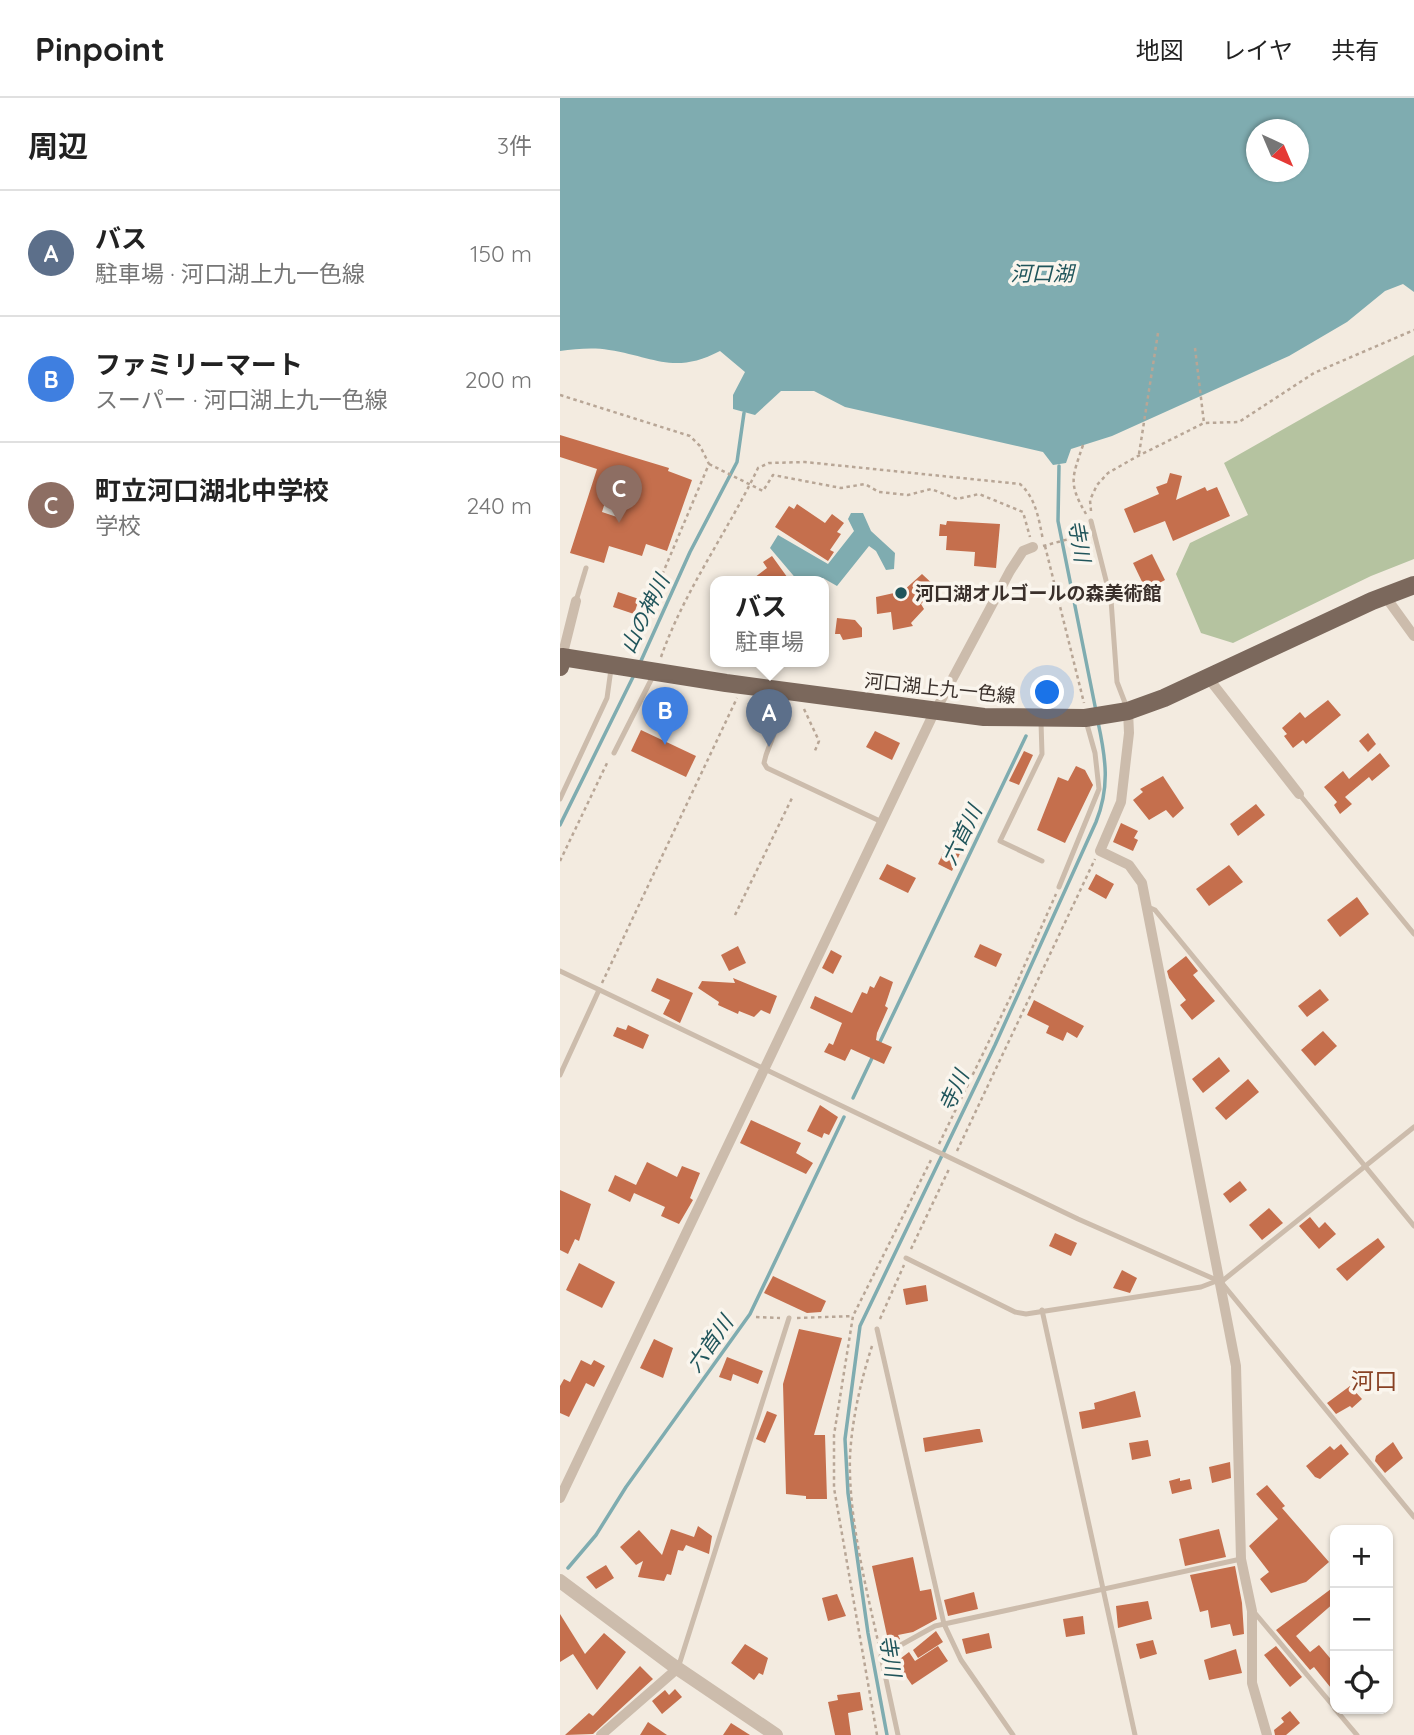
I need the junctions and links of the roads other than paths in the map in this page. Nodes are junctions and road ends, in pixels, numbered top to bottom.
1 (1092, 524) road end
2 (1033, 547) road end
3 (586, 568) dead end
4 (1414, 585) edge
5 (1385, 596) junction
6 (576, 601) joint
7 (1414, 636) edge
8 (561, 660) edge
9 (617, 663) junction
10 (654, 670) junction
11 (1209, 679) junction
12 (796, 697) junction
13 (934, 711) junction
14 (1122, 712) junction
15 (1087, 714) junction
16 (1041, 719) junction
17 (614, 753) road end
18 (1298, 794) joint
19 (560, 799) edge
20 (882, 822) junction
21 (1042, 861) dead end
22 (1059, 887) road end
23 (1147, 906) junction
24 (1414, 934) edge
25 (560, 971) edge
26 (599, 990) junction
27 (765, 1068) junction
28 (560, 1075) edge
29 (1414, 1126) edge
30 (1365, 1167) junction
31 (1414, 1226) edge
32 (906, 1258) road end
33 (1218, 1282) junction
34 (1042, 1310) junction
35 (789, 1318) road end
36 (877, 1329) road end
37 (560, 1498) edge
38 (1414, 1517) edge
39 (1241, 1559) junction
40 (560, 1581) edge
41 (1103, 1589) junction
42 (1252, 1611) junction
43 (944, 1624) junction
44 (678, 1668) junction
45 (1330, 1703) edge
46 (1339, 1714) edge
47 (601, 1735) edge
48 (776, 1735) edge
49 (898, 1735) edge
50 (1013, 1735) edge
51 (1135, 1735) edge
52 (1267, 1735) edge
53 (1357, 1735) edge

1 - 14 lane
2 - 13 street
3 - 6 lane
4 - 5 main road, 河口湖上九一色線
5 - 7 street
5 - 11 main road, 河口湖上九一色線
6 - 8 street
8 - 9 main road, 河口湖上九一色線
9 - 10 main road, 河口湖上九一色線
9 - 19 lane
10 - 12 main road, 河口湖上九一色線
10 - 17 lane
11 - 14 main road, 河口湖上九一色線
11 - 18 street
12 - 13 main road, 河口湖上九一色線
12 - 20 lane
13 - 16 main road, 河口湖上九一色線
13 - 20 street
14 - 15 main road, 河口湖上九一色線
14 - 23 street
15 - 16 main road, 河口湖上九一色線
15 - 22 lane
16 - 21 lane
18 - 24 lane
20 - 27 street
23 - 30 lane
23 - 33 street
25 - 26 lane
26 - 27 lane
26 - 28 lane
27 - 33 lane
27 - 37 street
29 - 30 lane
30 - 31 lane
30 - 33 lane
32 - 34 lane
33 - 34 lane
33 - 38 lane
33 - 39 street
34 - 41 lane
35 - 44 lane
36 - 43 lane
39 - 41 lane
39 - 42 street
40 - 44 street
41 - 43 lane
41 - 51 lane
42 - 45 lane
42 - 52 street
43 - 49 lane
43 - 50 lane
44 - 47 street
44 - 48 street
46 - 53 lane

